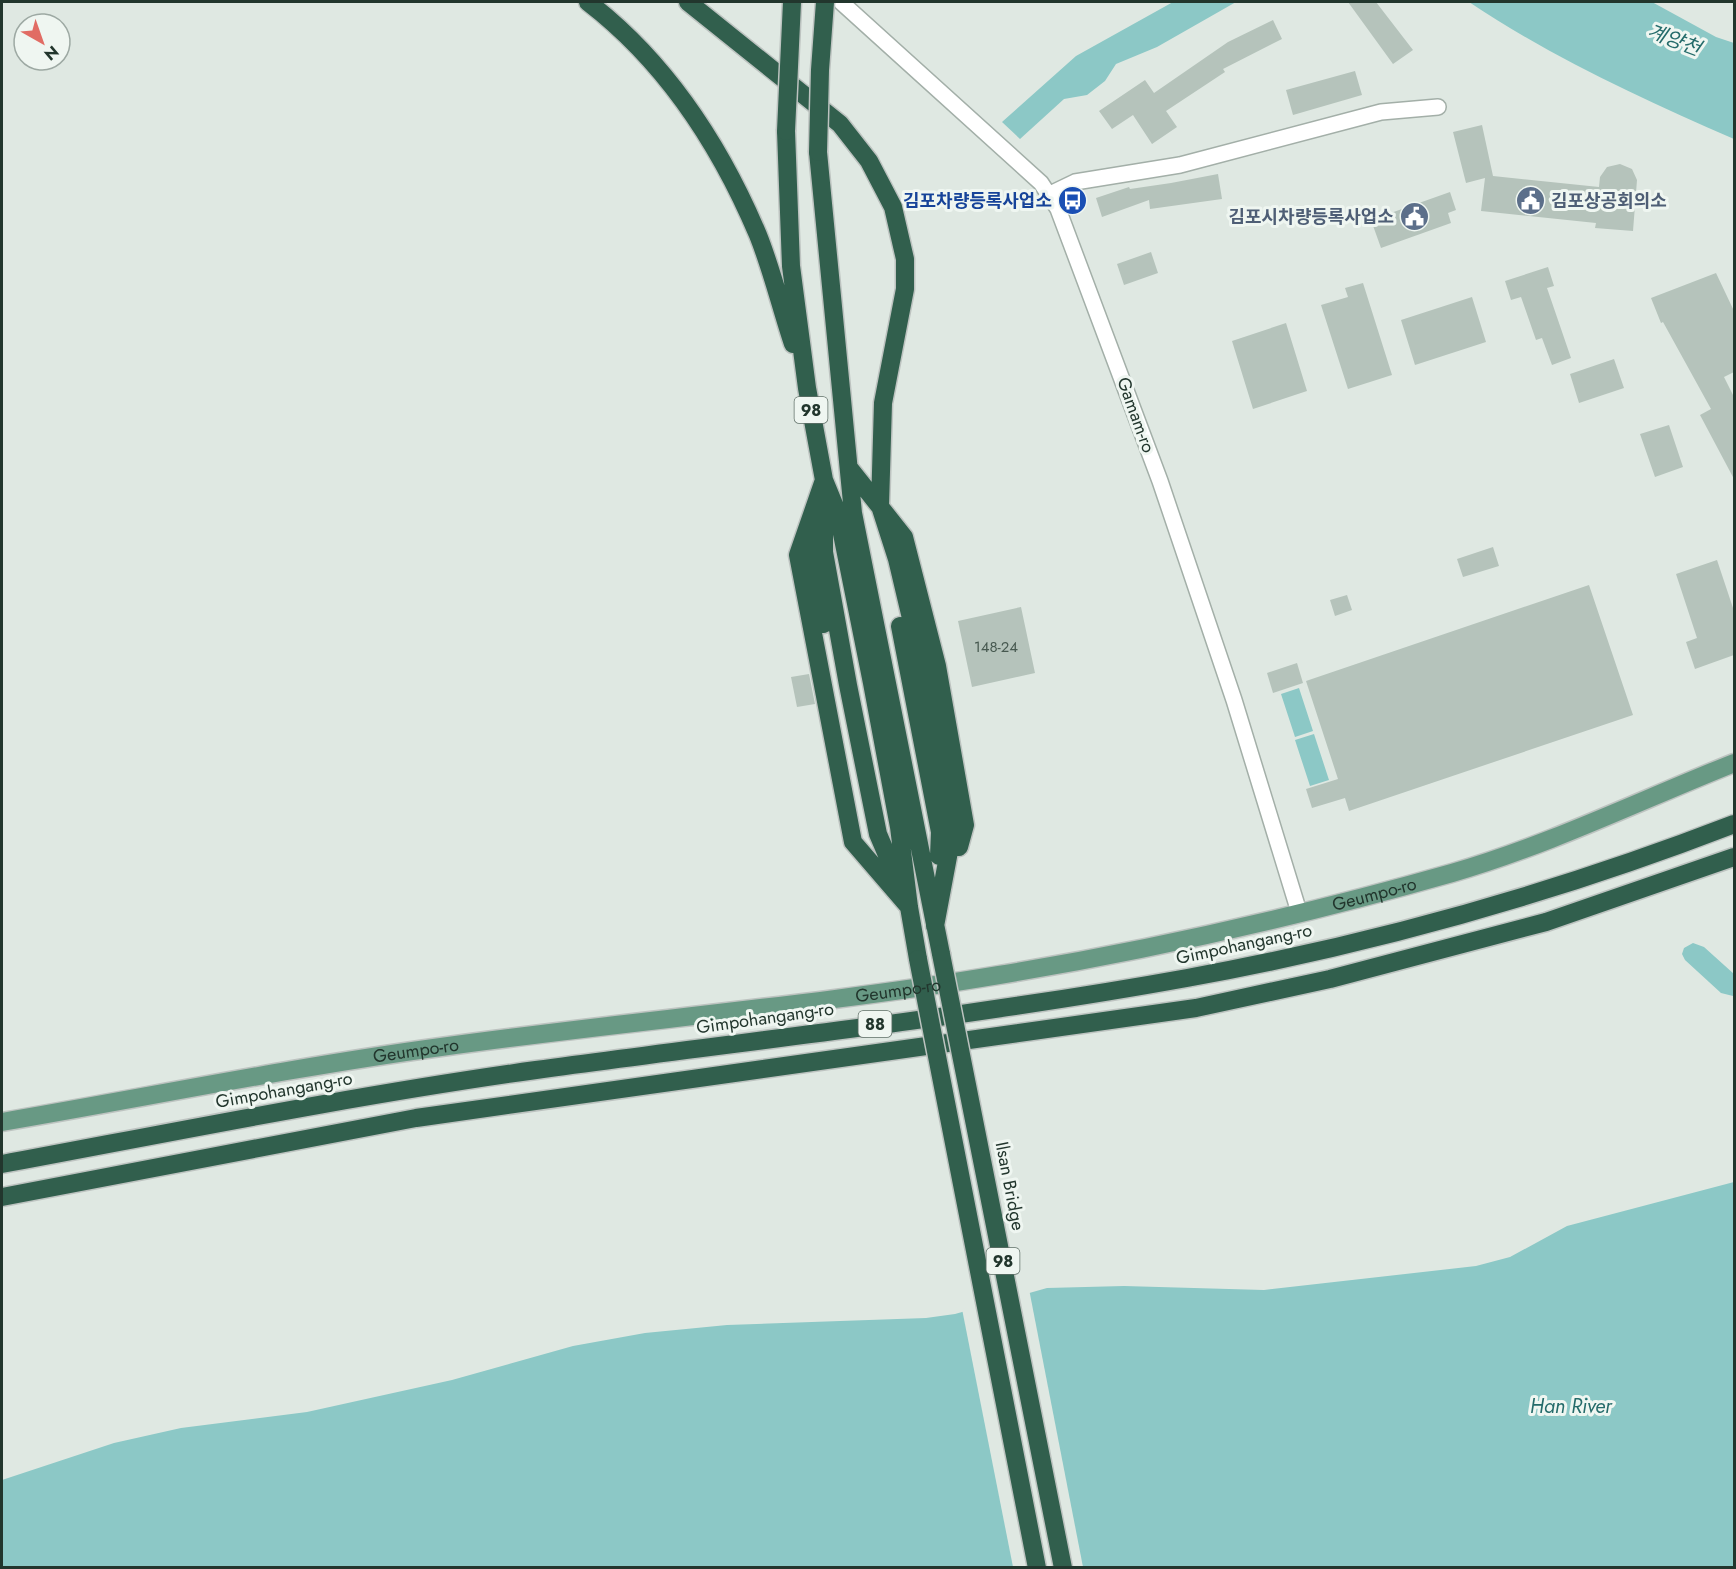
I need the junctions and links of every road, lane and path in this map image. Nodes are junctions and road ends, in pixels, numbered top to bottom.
1 (588, 2) edge
2 (688, 2) edge
3 (792, 2) edge
4 (825, 2) edge
5 (841, 2) edge
6 (1438, 106) dead end
7 (1050, 194) junction
8 (807, 388) junction
9 (850, 469) junction
10 (824, 480) junction
11 (880, 506) junction
12 (1734, 763) edge
13 (1734, 824) edge
14 (1734, 857) edge
15 (909, 907) junction
16 (1299, 912) junction
17 (935, 926) junction
18 (2, 1122) edge
19 (2, 1164) edge
20 (2, 1197) edge
21 (1037, 1568) edge
22 (1064, 1568) edge

1 - 8 highway
2 - 11 highway
3 - 8 highway, 98, bridge
4 - 9 highway, 98, bridge
5 - 7 street, Gamam-ro
6 - 7 street
7 - 16 street, Gamam-ro
8 - 10 highway, 98
9 - 11 highway
9 - 17 highway, 98
10 - 15 highway, 98
10 - 15 highway
11 - 17 highway
12 - 16 main road, Geumpo-ro
13 - 19 highway, Gimpohangang-ro / 88
14 - 20 highway, 88
15 - 21 highway, 98, bridge
16 - 18 main road, Geumpo-ro
17 - 22 highway, Ilsan Bridge / 98, bridge

